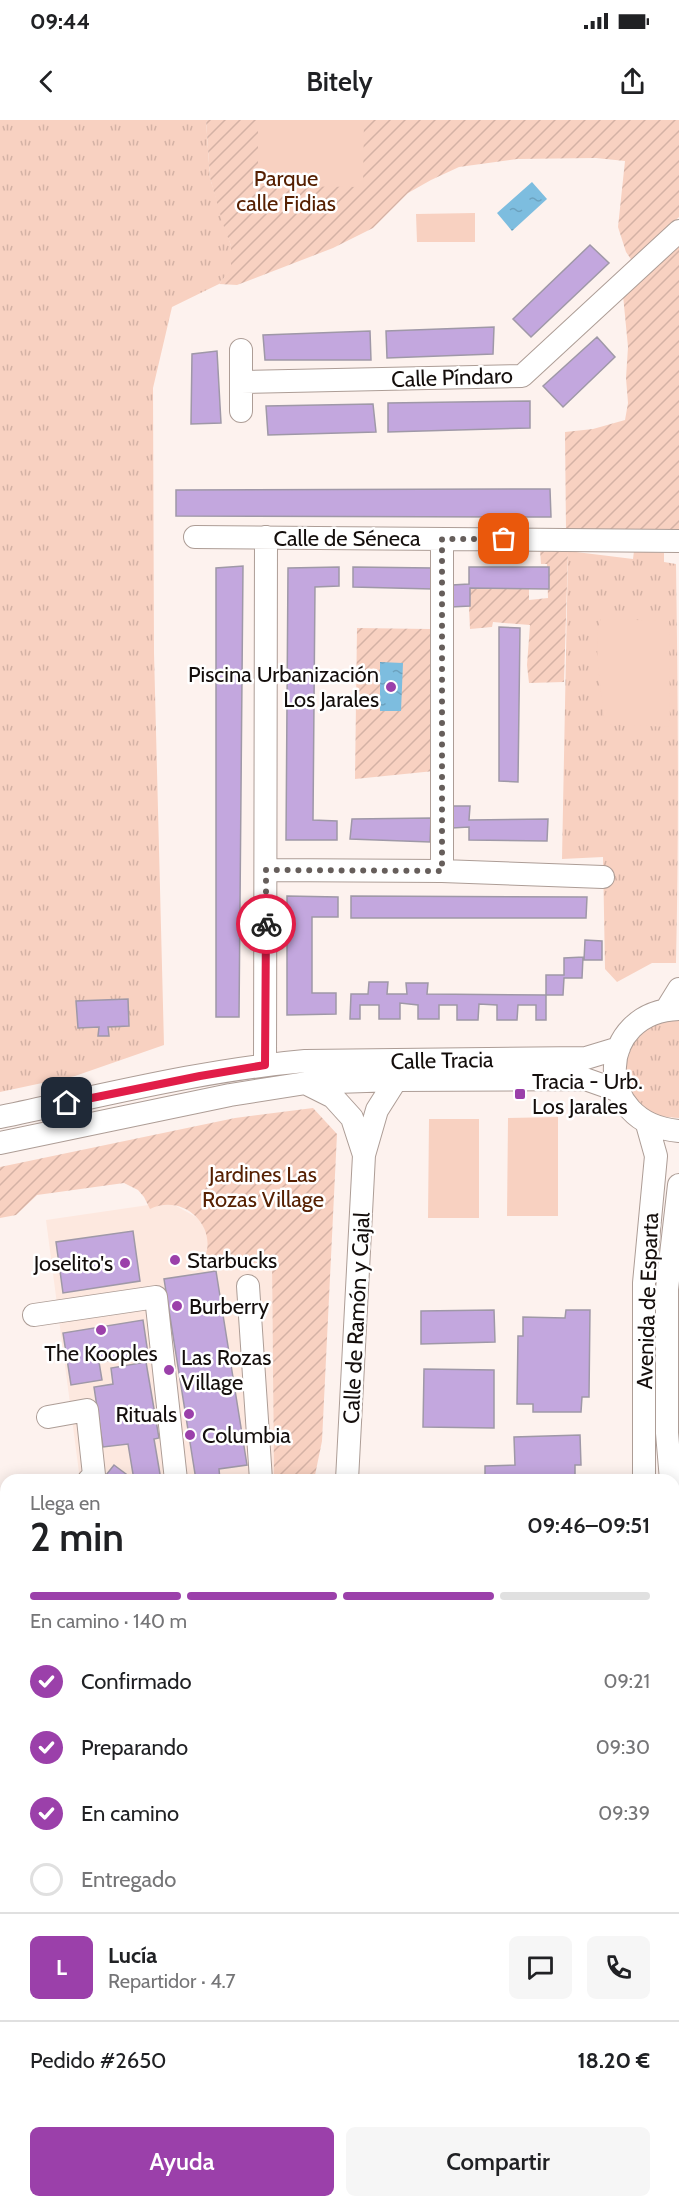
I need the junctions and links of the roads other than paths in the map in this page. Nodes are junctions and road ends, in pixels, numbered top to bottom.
1 (679, 231) edge
2 (241, 350) dead end
3 (241, 382) junction
4 (241, 411) dead end
5 (195, 537) dead end
6 (266, 537) junction
7 (442, 539) junction
8 (679, 541) edge
9 (266, 870) junction
10 (442, 871) junction
11 (603, 877) dead end
12 (679, 989) edge
13 (672, 1010) edge
14 (619, 1048) junction
15 (265, 1065) junction
16 (396, 1080) junction
17 (306, 1083) junction
18 (619, 1091) junction
19 (0, 1117) edge
20 (647, 1124) junction
21 (679, 1131) edge
22 (0, 1143) edge
23 (364, 1155) junction
24 (679, 1185) edge
25 (248, 1286) dead end
26 (34, 1315) dead end
27 (48, 1417) dead end
28 (94, 1474) edge
29 (175, 1474) edge
30 (261, 1474) edge
31 (347, 1474) edge
32 (644, 1474) edge
33 (670, 1474) edge

1 - 3 street, Calle Píndaro
2 - 3 street
3 - 4 street
5 - 6 street, Calle de Séneca
6 - 7 street, Calle de Séneca
6 - 9 street
7 - 8 street, Calle de Séneca
7 - 10 street
9 - 10 street
9 - 15 street
10 - 11 street
12 - 13 street
13 - 14 street
14 - 15 street, Calle Tracia
14 - 18 street
15 - 19 street, Calle Tracia
16 - 17 street, Calle Tracia
16 - 18 street, Calle Tracia
16 - 23 street, Calle de Ramón y Cajal
17 - 22 street, Calle Tracia
17 - 23 street, Calle de Ramón y Cajal
18 - 20 street
20 - 21 street
20 - 32 street, Avenida de Esparta
23 - 31 street, Calle de Ramón y Cajal
24 - 33 street, Avenida de Esparta
25 - 30 street
26 - 29 street
27 - 28 street

